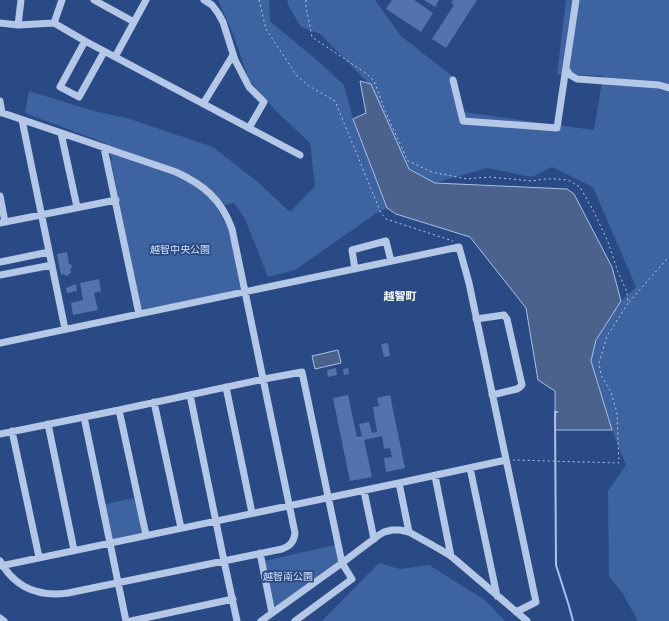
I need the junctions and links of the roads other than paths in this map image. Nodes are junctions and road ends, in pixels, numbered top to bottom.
1 (21, 0) edge
2 (62, 0) edge
3 (94, 0) edge
4 (146, 0) edge
5 (204, 0) edge
6 (576, 0) edge
7 (134, 22) junction
8 (0, 23) edge
9 (54, 23) junction
10 (18, 25) junction
11 (85, 41) junction
12 (104, 52) junction
13 (233, 55) junction
14 (115, 57) junction
15 (566, 69) junction
16 (453, 80) dead end
17 (669, 88) edge
18 (0, 100) edge
19 (203, 104) junction
20 (1, 113) edge
21 (22, 120) junction
22 (249, 128) junction
23 (61, 133) junction
24 (104, 148) junction
25 (300, 155) dead end
26 (0, 196) edge
27 (116, 200) junction
28 (77, 207) junction
29 (41, 214) junction
30 (3, 222) edge
31 (49, 252) junction
32 (391, 261) junction
33 (0, 262) edge
34 (52, 264) junction
35 (355, 269) junction
36 (0, 275) edge
37 (245, 292) junction
38 (139, 314) junction
39 (476, 319) junction
40 (65, 329) junction
41 (0, 343) edge
42 (264, 379) junction
43 (226, 387) junction
44 (190, 395) junction
45 (492, 395) junction
46 (154, 402) junction
47 (119, 410) junction
48 (84, 417) junction
49 (48, 424) junction
50 (12, 431) junction
51 (0, 434) edge
52 (506, 460) junction
53 (470, 468) junction
54 (435, 476) junction
55 (399, 483) junction
56 (364, 491) junction
57 (328, 497) junction
58 (290, 505) junction
59 (252, 513) junction
60 (216, 520) junction
61 (181, 528) junction
62 (409, 532) junction
63 (146, 535) junction
64 (374, 539) junction
65 (110, 543) junction
66 (74, 550) junction
67 (260, 553) junction
68 (451, 556) junction
69 (39, 557) junction
70 (224, 560) junction
71 (342, 563) junction
72 (1, 564) edge
73 (118, 583) junction
74 (497, 596) junction
75 (233, 599) junction
76 (516, 612) junction
77 (272, 613) junction
78 (0, 618) edge
79 (4, 621) edge
80 (126, 621) edge
81 (131, 621) edge
82 (237, 621) edge
83 (261, 621) edge
84 (295, 621) edge
85 (527, 621) edge

1 - 10 street
2 - 9 street
3 - 7 street
4 - 7 street
5 - 13 street
6 - 15 street
7 - 14 street
8 - 10 street
9 - 10 street
9 - 11 street
11 - 12 street
11 - 12 street
12 - 14 street
13 - 19 street
13 - 22 street
14 - 19 street
15 - 16 street
15 - 17 street
18 - 20 street
19 - 22 street
20 - 21 street
21 - 23 street
21 - 29 street
22 - 25 street
23 - 24 street
23 - 28 street
24 - 27 street
24 - 37 street
26 - 30 street
27 - 28 street
27 - 38 street
28 - 29 street
29 - 30 street
29 - 31 street
31 - 33 street
31 - 34 street
32 - 35 street
32 - 35 street
32 - 39 street
34 - 36 street
34 - 40 street
35 - 37 street
37 - 38 street
37 - 42 street
38 - 40 street
39 - 45 street
39 - 45 street
40 - 41 street
42 - 43 street
42 - 57 street
42 - 58 street
43 - 44 street
43 - 59 street
44 - 46 street
44 - 60 street
45 - 52 street
46 - 47 street
46 - 61 street
47 - 48 street
47 - 63 street
48 - 49 street
48 - 65 street
49 - 50 street
49 - 66 street
50 - 51 street
50 - 69 street
52 - 53 street
52 - 76 street
53 - 54 street
53 - 74 street
54 - 55 street
54 - 68 street
55 - 56 street
55 - 62 street
56 - 57 street
56 - 64 street
57 - 58 street
57 - 71 street
58 - 59 street
58 - 67 street
59 - 60 street
60 - 61 street
60 - 70 street
61 - 63 street
62 - 64 street
62 - 68 street
63 - 65 street
64 - 71 street
65 - 66 street
65 - 73 street
66 - 69 street
67 - 70 street
67 - 77 street
68 - 74 street
69 - 72 street
70 - 73 street
70 - 75 street
71 - 77 street
71 - 84 street
72 - 73 street
73 - 80 street
74 - 76 street
75 - 81 street
75 - 82 street
76 - 85 street
77 - 83 street
78 - 79 street

